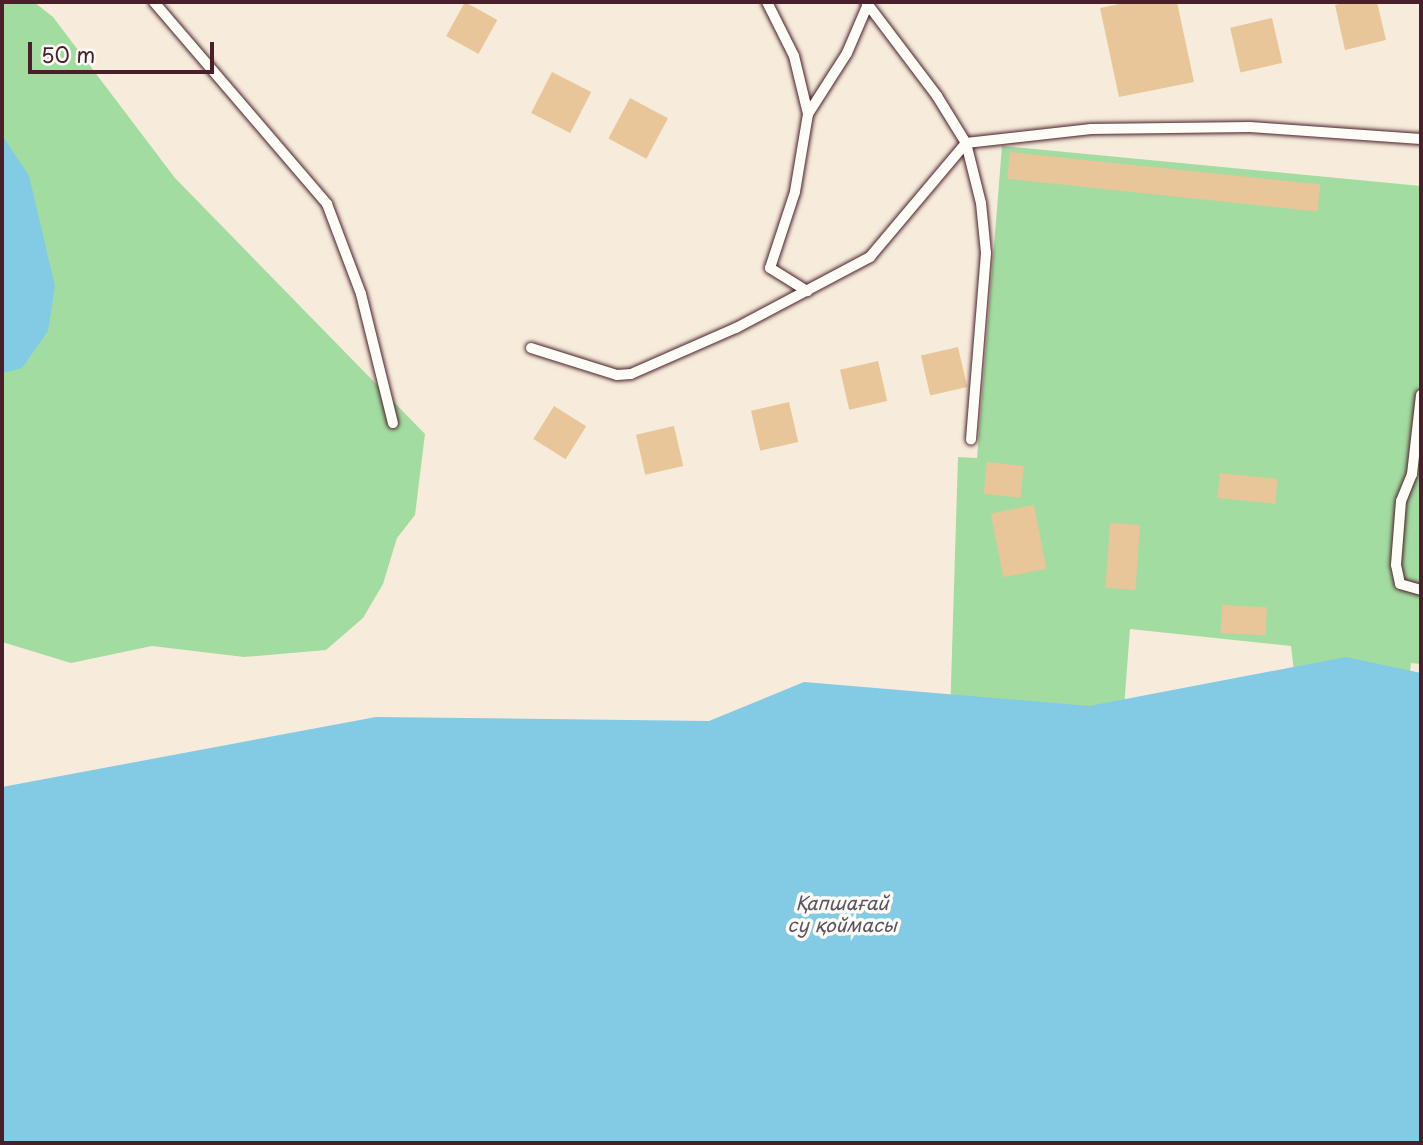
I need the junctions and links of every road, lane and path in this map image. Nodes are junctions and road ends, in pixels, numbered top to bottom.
1 (154, 2) edge
2 (767, 2) edge
3 (867, 3) edge
4 (808, 114) junction
5 (1421, 139) edge
6 (965, 143) junction
7 (807, 290) junction
8 (531, 348) dead end
9 (1421, 395) edge
10 (393, 423) dead end
11 (971, 439) dead end
12 (1421, 590) edge

1 - 10 lane
2 - 4 lane
3 - 4 lane
3 - 6 lane
4 - 7 lane
5 - 6 lane
6 - 7 lane
6 - 11 lane
7 - 8 lane
9 - 12 lane

